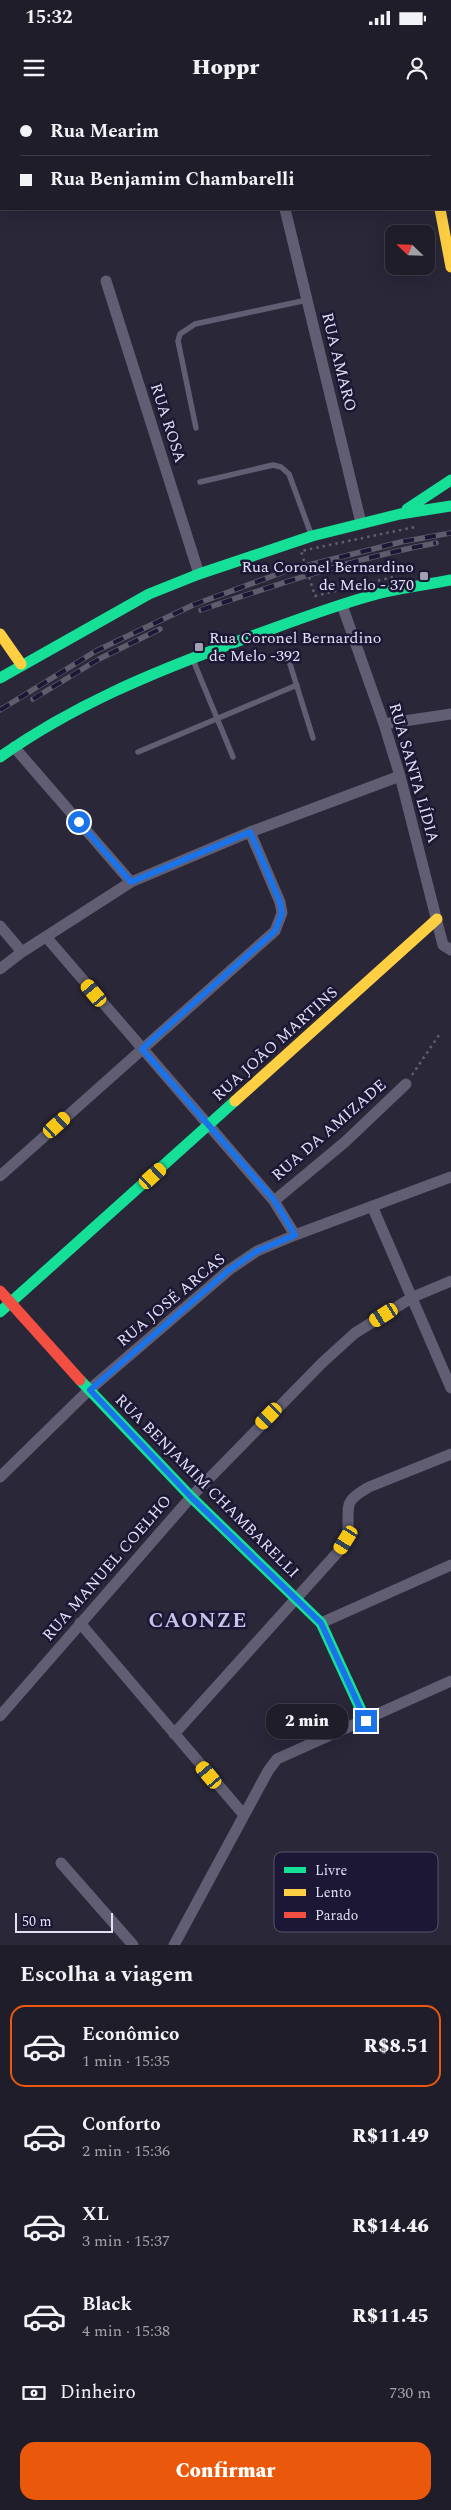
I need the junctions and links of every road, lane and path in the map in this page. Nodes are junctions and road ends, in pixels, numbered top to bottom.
1 (285, 210) edge
2 (440, 210) edge
3 (449, 247) edge
4 (451, 267) edge
5 (106, 281) dead end
6 (307, 300) junction
7 (196, 428) dead end
8 (451, 480) edge
9 (200, 482) dead end
10 (451, 506) edge
11 (400, 514) junction
12 (361, 524) junction
13 (414, 527) dead end
14 (312, 536) junction
15 (199, 574) junction
16 (394, 577) dead end
17 (451, 580) edge
18 (342, 605) junction
19 (0, 634) edge
20 (192, 658) junction
21 (21, 664) junction
22 (290, 664) dead end
23 (0, 678) edge
24 (297, 685) junction
25 (451, 714) edge
26 (217, 719) junction
27 (384, 724) junction
28 (313, 738) dead end
29 (14, 747) junction
30 (138, 752) dead end
31 (0, 757) edge
32 (233, 757) dead end
33 (400, 776) junction
34 (250, 832) junction
35 (131, 882) junction
36 (437, 919) junction
37 (0, 926) edge
38 (47, 938) junction
39 (450, 950) edge
40 (22, 952) junction
41 (0, 969) edge
42 (439, 1035) dead end
43 (142, 1049) junction
44 (406, 1084) joint
45 (209, 1124) junction
46 (0, 1176) edge
47 (451, 1177) edge
48 (274, 1200) junction
49 (372, 1206) junction
50 (295, 1235) junction
51 (451, 1280) edge
52 (0, 1291) edge
53 (413, 1297) junction
54 (11, 1303) junction
55 (0, 1312) edge
56 (451, 1388) edge
57 (90, 1390) junction
58 (451, 1454) edge
59 (0, 1477) edge
60 (191, 1497) junction
61 (451, 1565) edge
62 (296, 1598) junction
63 (80, 1623) junction
64 (321, 1623) junction
65 (451, 1681) edge
66 (0, 1716) edge
67 (366, 1721) junction
68 (174, 1734) junction
69 (244, 1816) junction
70 (61, 1863) dead end
71 (133, 1945) edge
72 (174, 1945) edge

1 - 6 street, RUA AMARO
2 - 3 street
3 - 4 street
5 - 15 street, RUA ROSA
6 - 7 lane
6 - 12 street, RUA AMARO
8 - 11 street
9 - 14 lane
10 - 11 street
11 - 12 street
12 - 14 street
13 - 16 path, bridge
14 - 15 street
15 - 21 street
17 - 18 street
18 - 20 street
18 - 27 street, RUA SANTA LÍDIA
19 - 21 street
20 - 26 lane
20 - 29 street
21 - 23 street
22 - 24 lane
24 - 26 lane
24 - 28 lane
25 - 27 street
26 - 30 lane
26 - 32 lane
27 - 33 street, RUA SANTA LÍDIA
29 - 31 street
29 - 35 street
33 - 34 street
33 - 36 street, RUA SANTA LÍDIA
34 - 35 street
34 - 43 street
35 - 38 street
36 - 39 street, RUA SANTA LÍDIA
36 - 45 street, RUA JOÃO MARTINS
37 - 40 street
38 - 40 street
38 - 43 street
40 - 41 street
42 - 44 path
43 - 45 street
43 - 46 street
44 - 48 street, RUA DA AMIZADE
45 - 48 street
45 - 54 street, RUA JOÃO MARTINS
47 - 49 street, RUA JOSÉ ARCAS
48 - 50 street
49 - 50 street, RUA JOSÉ ARCAS
49 - 53 street
50 - 57 street, RUA JOSÉ ARCAS
51 - 53 street, RUA MANUEL COELHO
52 - 54 street, RUA BENJAMIM CHAMBARELLI
53 - 56 street
53 - 60 street, RUA MANUEL COELHO
54 - 55 street, RUA JOÃO MARTINS
54 - 57 street, RUA BENJAMIM CHAMBARELLI
57 - 59 street, RUA JOSÉ ARCAS
57 - 60 street, RUA BENJAMIM CHAMBARELLI
58 - 62 street
60 - 62 street, RUA BENJAMIM CHAMBARELLI
60 - 63 street, RUA MANUEL COELHO
61 - 64 street
62 - 64 street, RUA BENJAMIM CHAMBARELLI
62 - 68 street
63 - 66 street, RUA MANUEL COELHO
63 - 68 street
64 - 67 street, RUA BENJAMIM CHAMBARELLI
65 - 67 street
67 - 69 street
68 - 69 street
69 - 72 street
70 - 71 street

